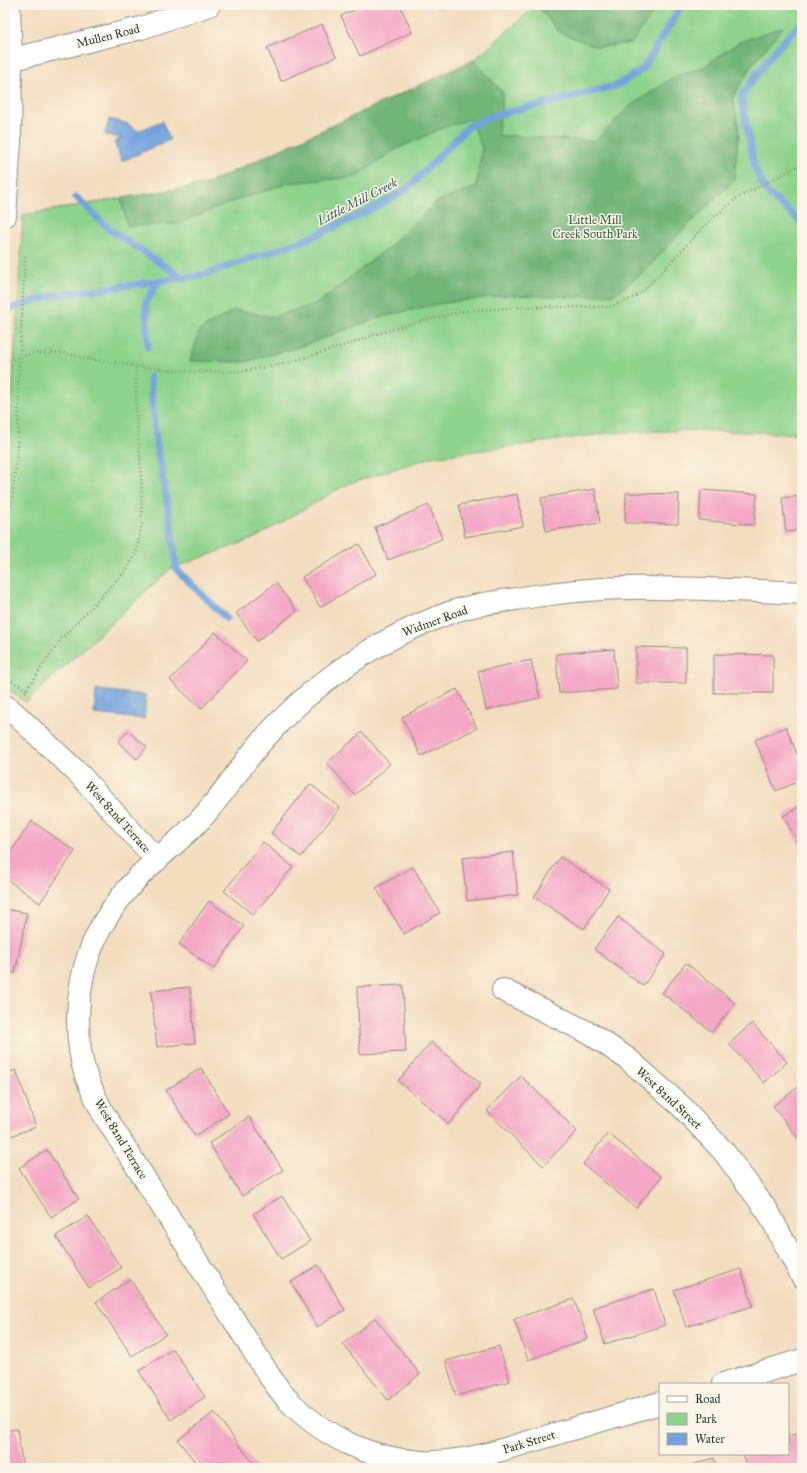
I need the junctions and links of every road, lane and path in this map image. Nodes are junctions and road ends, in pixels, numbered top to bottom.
1 (9, 5) edge
2 (209, 5) edge
3 (8, 61) edge
4 (802, 164) edge
5 (5, 216) edge
6 (25, 257) dead end
7 (5, 361) edge
8 (136, 365) junction
9 (5, 533) edge
10 (802, 593) edge
11 (5, 677) edge
12 (27, 690) junction
13 (8, 708) edge
14 (157, 860) junction
15 (503, 990) dead end
16 (802, 1276) edge
17 (802, 1360) edge
18 (726, 1383) edge
19 (659, 1403) edge
20 (349, 1445) joint

1 - 3 street
2 - 3 street, Mullen Road
3 - 5 street
4 - 8 path
6 - 9 path, bridge
7 - 8 path
8 - 12 path
10 - 14 street, Widmer Road
11 - 12 path
12 - 13 path
13 - 14 street, West 82nd Terrace
14 - 20 street, West 82nd Terrace
15 - 16 street, West 82nd Street
17 - 18 street
19 - 20 street, Park Street

